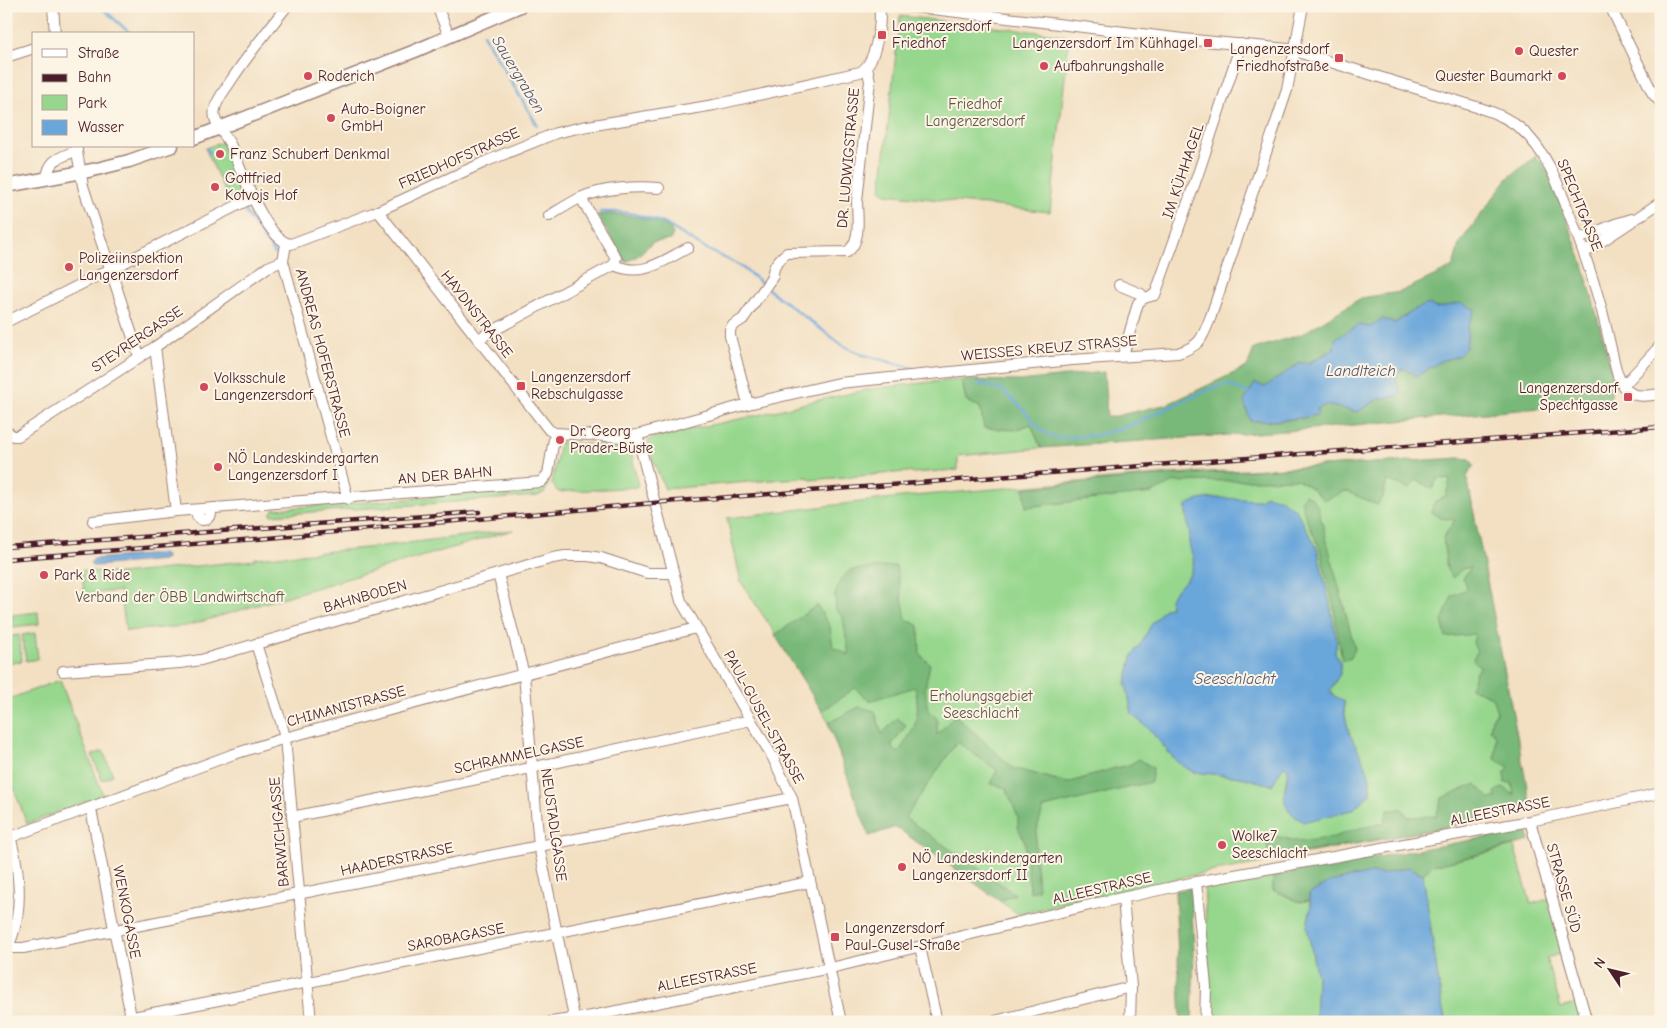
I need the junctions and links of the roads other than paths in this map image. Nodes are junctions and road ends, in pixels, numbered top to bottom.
1 (53, 6) edge
2 (287, 6) edge
3 (437, 6) edge
4 (520, 6) edge
5 (879, 6) edge
6 (909, 6) edge
7 (1303, 6) edge
8 (1610, 6) edge
9 (56, 32) edge
10 (450, 36) junction
11 (1241, 44) junction
12 (32, 49) edge
13 (1295, 50) junction
14 (6, 57) edge
15 (867, 67) junction
16 (1661, 103) edge
17 (221, 128) junction
18 (195, 138) edge
19 (77, 148) edge
20 (166, 148) edge
21 (80, 173) junction
22 (47, 178) junction
23 (6, 186) edge
24 (659, 188) dead end
25 (252, 198) junction
26 (581, 198) junction
27 (1661, 202) edge
28 (378, 211) junction
29 (549, 216) dead end
30 (1638, 218) junction
31 (1579, 239) junction
32 (286, 244) junction
33 (688, 248) dead end
34 (1584, 253) junction
35 (283, 261) junction
36 (614, 264) junction
37 (110, 270) junction
38 (1119, 285) dead end
39 (1144, 298) junction
40 (6, 322) edge
41 (478, 339) junction
42 (1661, 345) edge
43 (155, 347) junction
44 (139, 356) junction
45 (1123, 356) junction
46 (1623, 386) junction
47 (1661, 394) edge
48 (748, 404) junction
49 (6, 431) edge
50 (554, 433) junction
51 (637, 435) junction
52 (348, 499) junction
53 (176, 511) junction
54 (93, 521) dead end
55 (673, 573) junction
56 (498, 574) junction
57 (696, 628) junction
58 (256, 644) junction
59 (63, 672) dead end
60 (524, 675) junction
61 (751, 720) junction
62 (285, 738) junction
63 (531, 768) junction
64 (1661, 792) edge
65 (792, 798) junction
66 (91, 808) junction
67 (292, 817) junction
68 (1530, 821) junction
69 (6, 824) edge
70 (11, 837) junction
71 (539, 846) junction
72 (810, 882) junction
73 (1196, 882) junction
74 (299, 894) junction
75 (1123, 898) junction
76 (115, 930) junction
77 (557, 933) junction
78 (920, 947) junction
79 (7, 949) edge
80 (830, 969) junction
81 (307, 982) junction
82 (1131, 987) junction
83 (132, 1020) edge
84 (574, 1020) edge
85 (108, 1022) edge
86 (311, 1022) edge
87 (551, 1022) edge
88 (841, 1022) edge
89 (937, 1022) edge
90 (991, 1022) edge
91 (1130, 1022) edge
92 (1206, 1022) edge
93 (1587, 1022) edge

1 - 9 street
2 - 17 street
3 - 10 street
4 - 10 main road
5 - 15 street
6 - 11 street
7 - 13 street, WEISSES KREUZ STRASSE
8 - 16 street
10 - 17 main road
11 - 13 street
11 - 39 street, IM KÜHHAGEL
12 - 14 street
13 - 31 street, SPECHTGASSE
13 - 45 street, WEISSES KREUZ STRASSE
15 - 28 street, FRIEDHOFSTRASSE
15 - 48 street, DR. LUDWIGSTRASSE
17 - 18 main road
17 - 25 street
19 - 21 street
19 - 22 street
20 - 21 main road
21 - 22 main road
21 - 37 street
22 - 23 main road
24 - 26 street
25 - 32 street
25 - 37 street
26 - 29 street
26 - 36 street
27 - 30 street
28 - 32 street, FRIEDHOFSTRASSE
28 - 41 street, HAYDNSTRASSE
30 - 31 street
30 - 34 street
31 - 34 street, SPECHTGASSE
32 - 35 street, ANDREAS HOFERSTRASSE
33 - 36 street
34 - 46 street, SPECHTGASSE
35 - 43 street, STEYRERGASSE
35 - 52 street, ANDREAS HOFERSTRASSE
36 - 41 street
37 - 40 street
37 - 44 street
38 - 39 street
39 - 45 street, IM KÜHHAGEL
41 - 50 street, HAYDNSTRASSE
42 - 46 street
43 - 44 street, STEYRERGASSE
43 - 53 street
44 - 49 street, STEYRERGASSE
45 - 48 street, WEISSES KREUZ STRASSE
46 - 47 street
48 - 51 street, WEISSES KREUZ STRASSE
50 - 51 street, WEISSES KREUZ STRASSE
50 - 52 street, AN DER BAHN
51 - 55 street, PAUL-GUSEL-STRASSE
52 - 53 street, AN DER BAHN
53 - 54 street, AN DER BAHN
55 - 56 street, BAHNBODEN
55 - 57 street, PAUL-GUSEL-STRASSE
56 - 58 street, BAHNBODEN
56 - 60 street, NEUSTADLGASSE
57 - 60 street, CHIMANISTRASSE
57 - 61 street, PAUL-GUSEL-STRASSE
58 - 59 street, BAHNBODEN
58 - 62 street, BARWICHGASSE
60 - 62 street, CHIMANISTRASSE
60 - 63 street, NEUSTADLGASSE
61 - 63 street, SCHRAMMELGASSE
61 - 65 street, PAUL-GUSEL-STRASSE
62 - 66 street, CHIMANISTRASSE
62 - 67 street, BARWICHGASSE
63 - 67 street, SCHRAMMELGASSE
63 - 71 street, NEUSTADLGASSE
64 - 68 street, ALLEESTRASSE
65 - 71 street, HAADERSTRASSE
65 - 72 street, PAUL-GUSEL-STRASSE
66 - 70 street, CHIMANISTRASSE
66 - 76 street, WENKOGASSE
67 - 74 street, BARWICHGASSE
68 - 73 street, ALLEESTRASSE
68 - 93 street, STRASSE SÜD
69 - 70 street
70 - 79 street
71 - 74 street, HAADERSTRASSE
71 - 77 street, NEUSTADLGASSE
72 - 77 street, SAROBAGASSE
72 - 80 street, PAUL-GUSEL-STRASSE
73 - 75 street, ALLEESTRASSE
73 - 92 street
74 - 76 street, HAADERSTRASSE
74 - 81 street, BARWICHGASSE
75 - 78 street, ALLEESTRASSE
75 - 82 street
76 - 79 street, HAADERSTRASSE
76 - 83 street, WENKOGASSE
77 - 81 street, SAROBAGASSE
77 - 84 street, NEUSTADLGASSE
78 - 80 street, ALLEESTRASSE
78 - 89 street
80 - 84 street, ALLEESTRASSE
80 - 88 street, PAUL-GUSEL-STRASSE
81 - 83 street, SAROBAGASSE
81 - 86 street, BARWICHGASSE
82 - 90 street
82 - 91 street
83 - 85 street, SAROBAGASSE
84 - 87 street, ALLEESTRASSE

